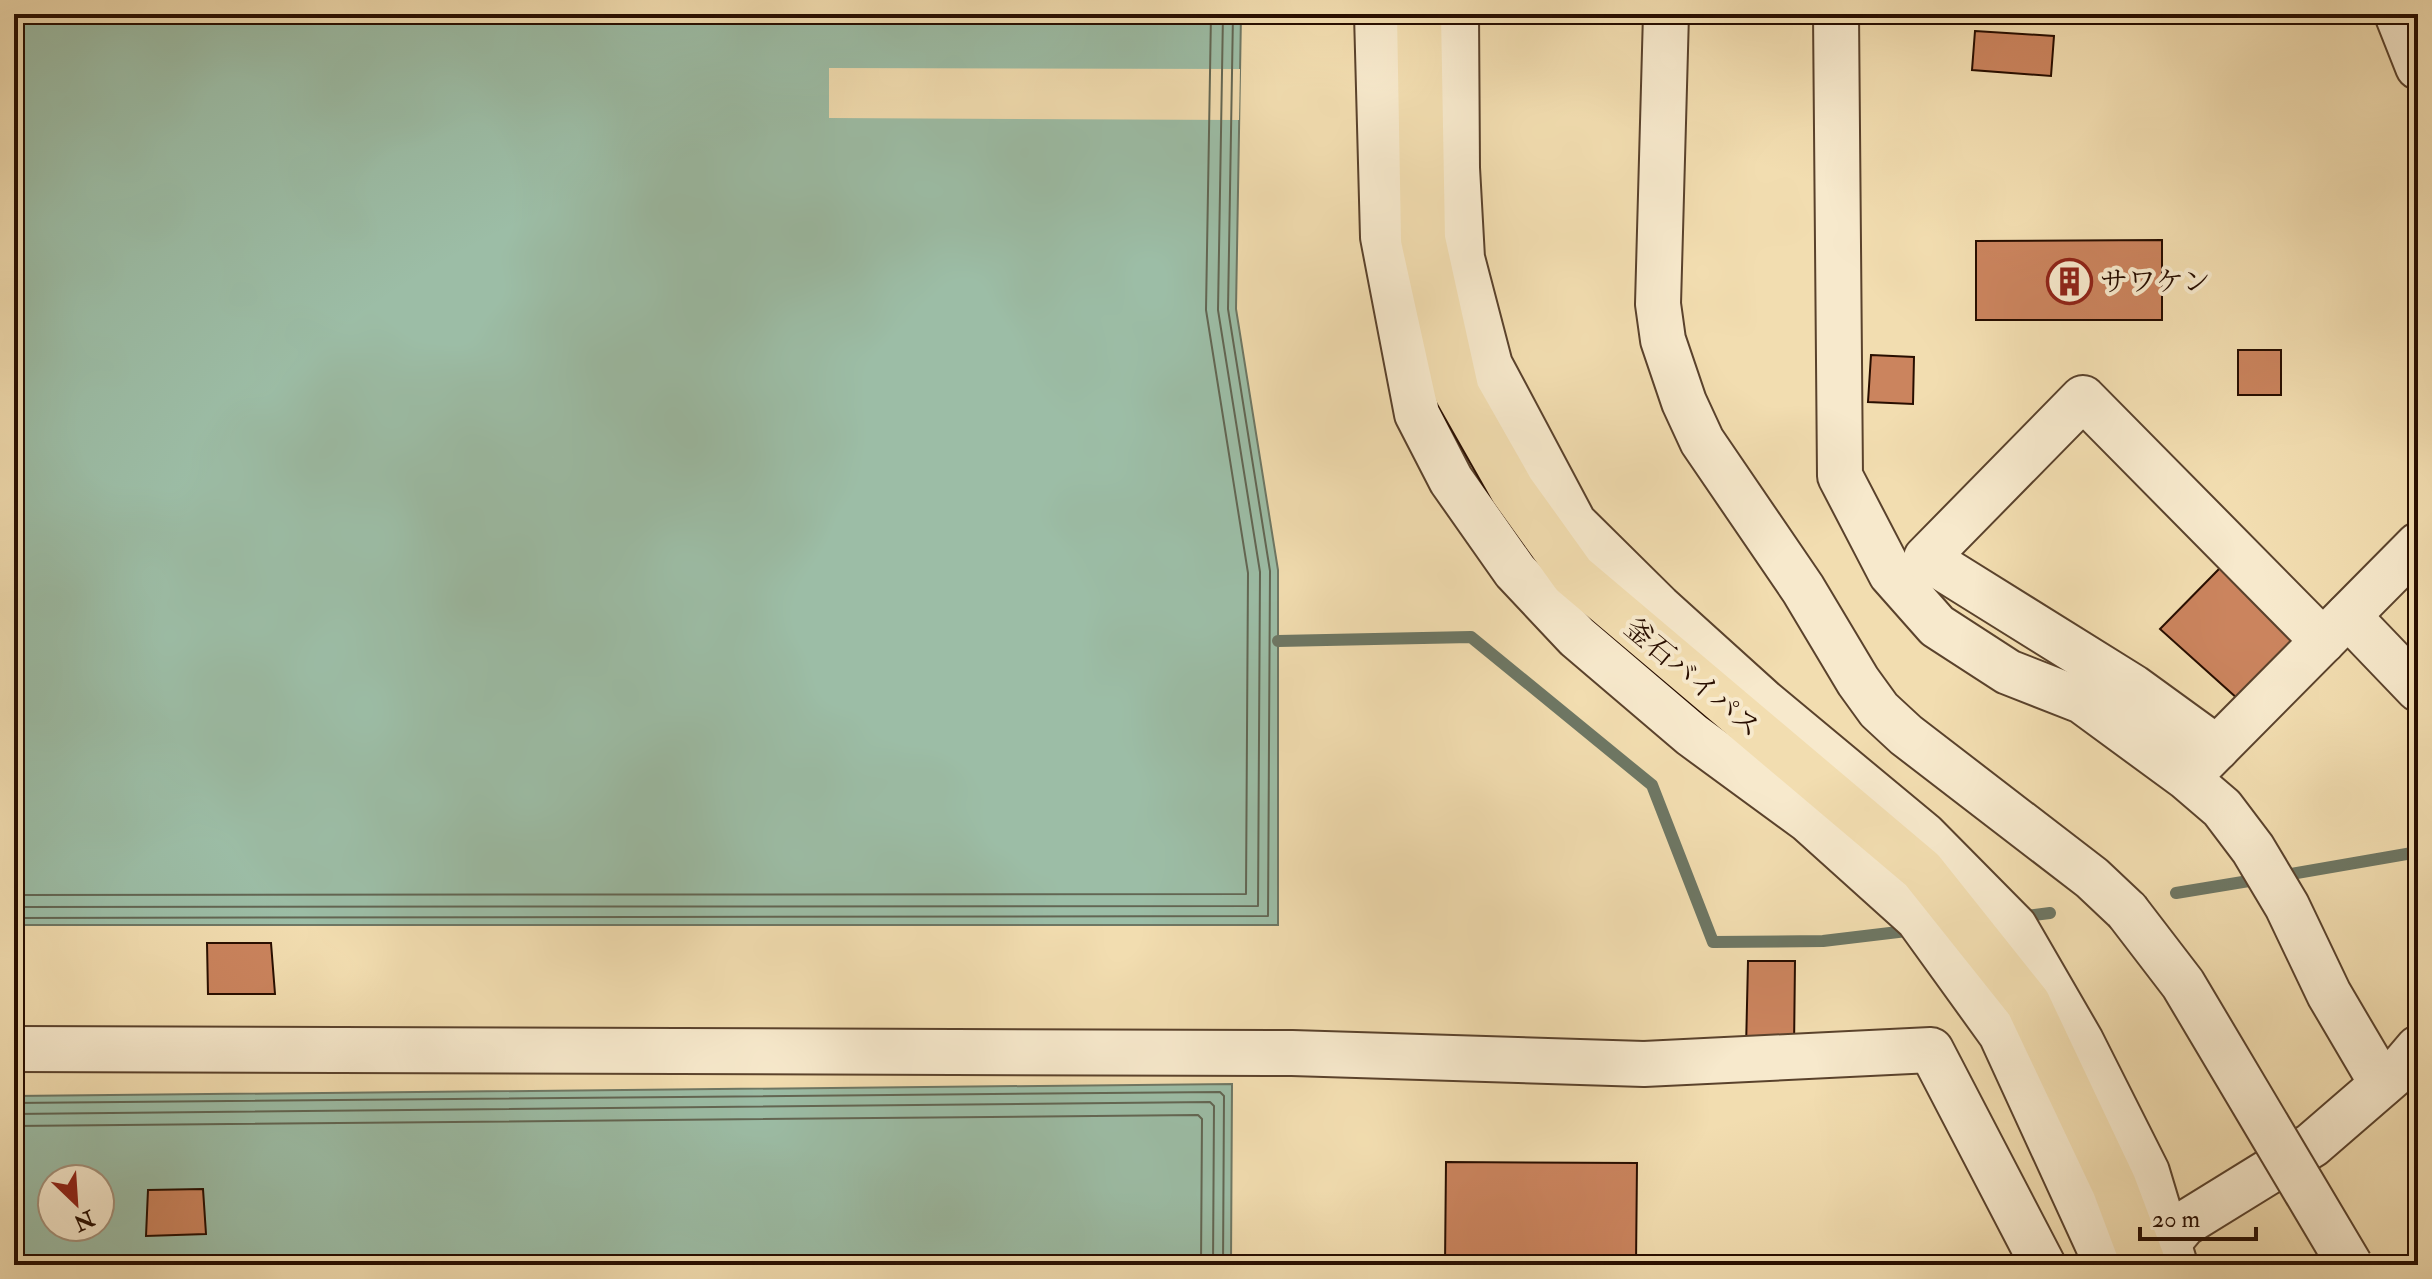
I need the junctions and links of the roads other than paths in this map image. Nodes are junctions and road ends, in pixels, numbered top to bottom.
1 (1377, 14) edge
2 (1419, 14) edge
3 (1456, 14) edge
4 (1666, 14) edge
5 (1836, 14) edge
6 (2397, 14) edge
7 (2418, 67) edge
8 (2418, 545) edge
9 (2335, 628) junction
10 (2418, 689) edge
11 (2202, 763) junction
12 (2418, 1048) edge
13 (14, 1049) edge
14 (2382, 1084) junction
15 (2159, 1260) edge
16 (2043, 1265) edge
17 (2107, 1265) edge
18 (2350, 1265) edge

1 - 17 street
2 - 15 highway, 釜石バイパス
3 - 15 street
4 - 18 street, bridge
5 - 11 street
6 - 7 street
8 - 9 street
9 - 10 street
9 - 11 street
9 - 11 street
11 - 14 street
12 - 14 street
13 - 16 street
14 - 15 street

